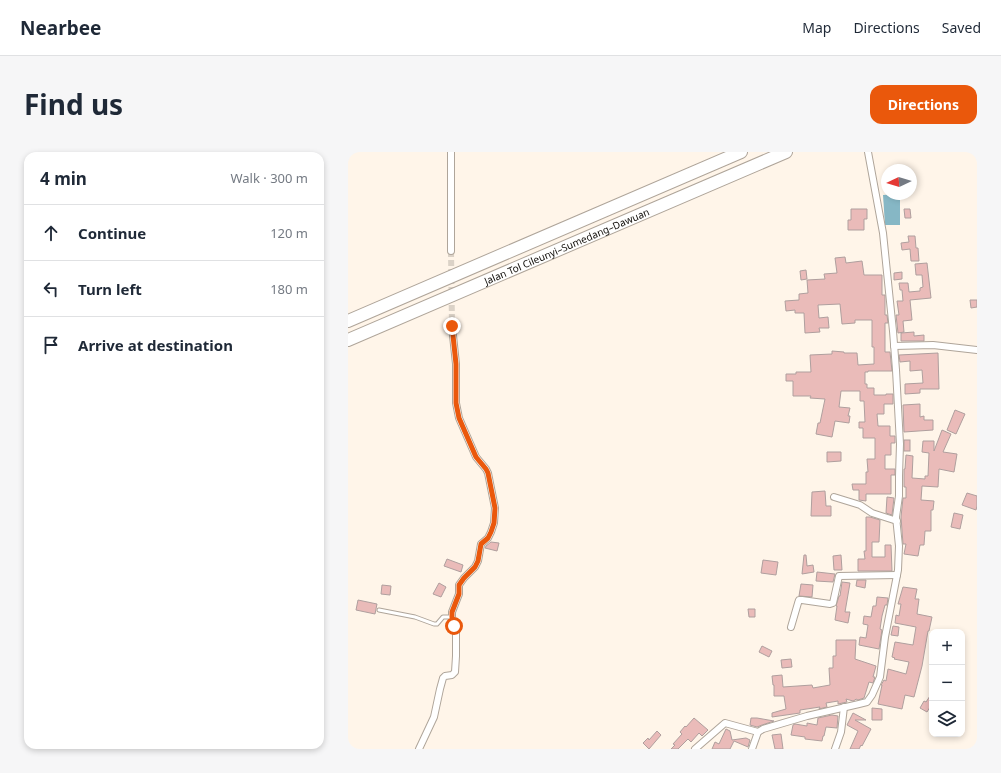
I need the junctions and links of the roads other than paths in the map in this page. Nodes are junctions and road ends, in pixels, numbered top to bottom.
1 (451, 152) edge
2 (741, 152) edge
3 (786, 152) edge
4 (868, 152) edge
5 (451, 251) tunnel mouth
6 (348, 322) edge
7 (452, 326) tunnel mouth
8 (348, 340) edge
9 (894, 346) junction
10 (977, 350) edge
11 (834, 497) dead end
12 (897, 522) junction
13 (897, 576) junction
14 (379, 610) dead end
15 (452, 617) junction
16 (791, 627) dead end
17 (844, 707) junction
18 (758, 732) junction
19 (419, 749) edge
20 (695, 749) edge
21 (752, 749) edge
22 (835, 749) edge

1 - 5 street
2 - 6 highway, Jalan Tol Cileunyi–Sumedang–Dawuan
3 - 8 highway, Jalan Tol Cileunyi–Sumedang–Dawuan
4 - 9 street
7 - 15 street
9 - 10 street
9 - 12 street
11 - 12 street
12 - 13 street
13 - 16 street
13 - 17 street
14 - 15 lane
15 - 19 street
17 - 18 street
17 - 22 street
18 - 20 street
18 - 21 street

